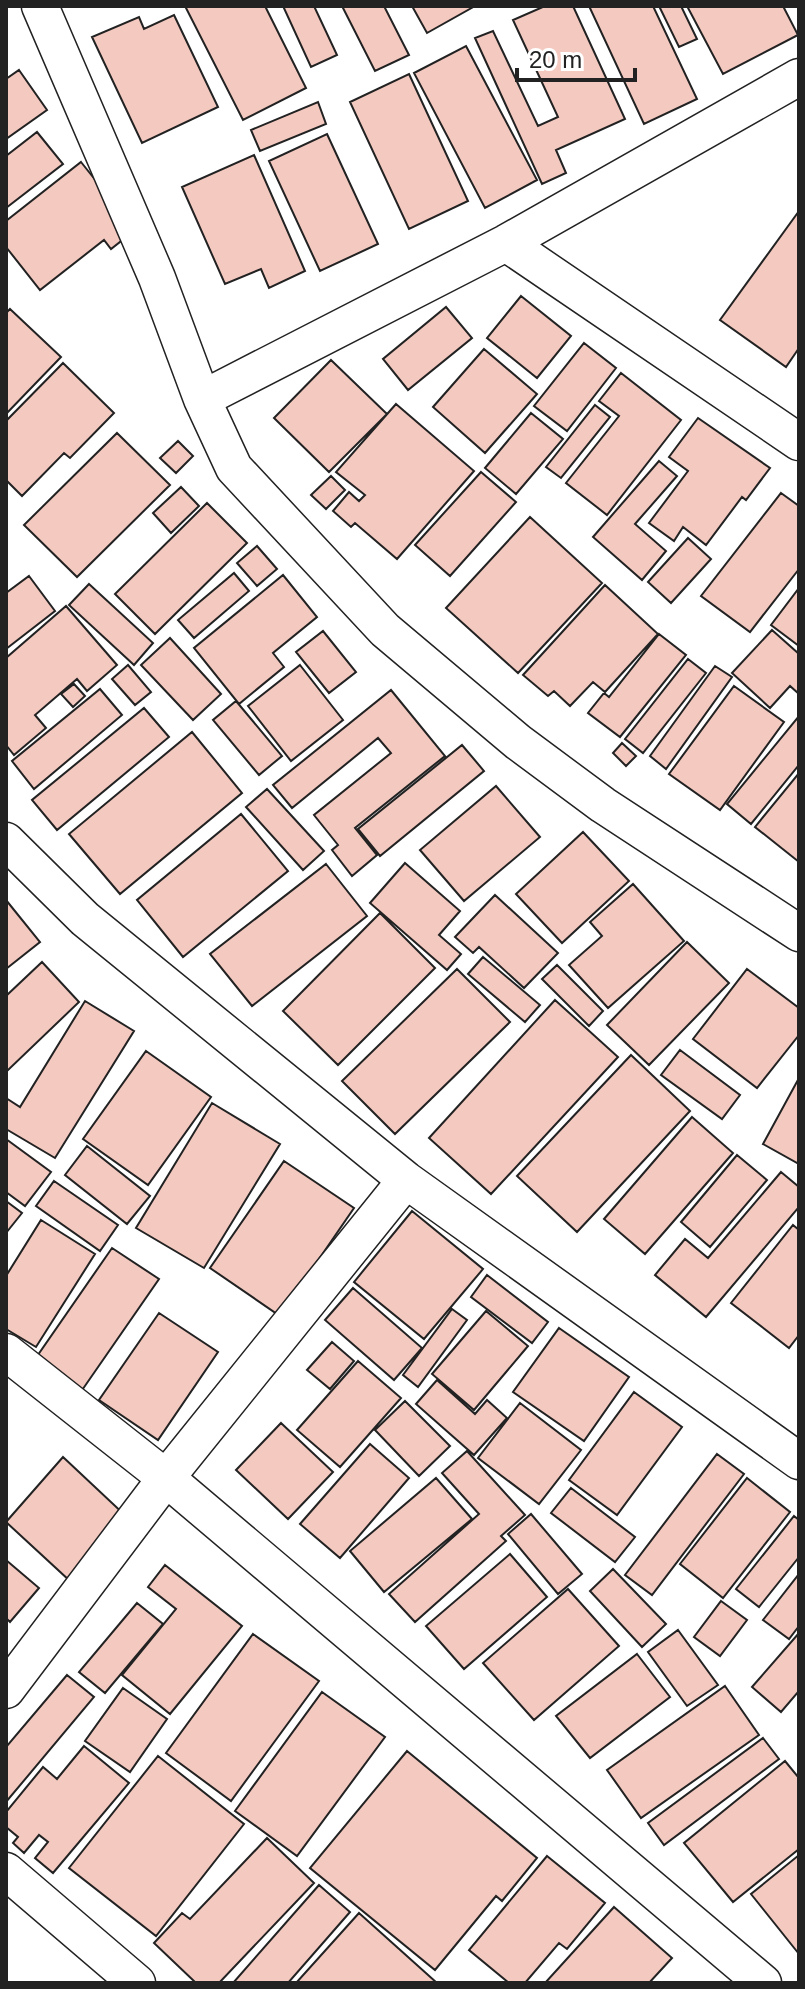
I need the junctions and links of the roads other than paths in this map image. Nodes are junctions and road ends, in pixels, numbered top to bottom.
1 (48, 9) edge
2 (799, 77) edge
3 (506, 243) junction
4 (202, 399) junction
5 (799, 442) edge
6 (6, 841) edge
7 (799, 933) edge
8 (406, 1180) junction
9 (6, 1352) edge
10 (799, 1461) edge
11 (166, 1478) junction
12 (6, 1690) edge
13 (6, 1871) edge
14 (137, 1983) edge
15 (763, 1983) edge

1 - 4 street
2 - 3 street
3 - 4 street
3 - 5 street
4 - 7 street
6 - 8 street
8 - 10 street
8 - 11 street
9 - 11 street
11 - 12 street
11 - 15 street
13 - 14 street

